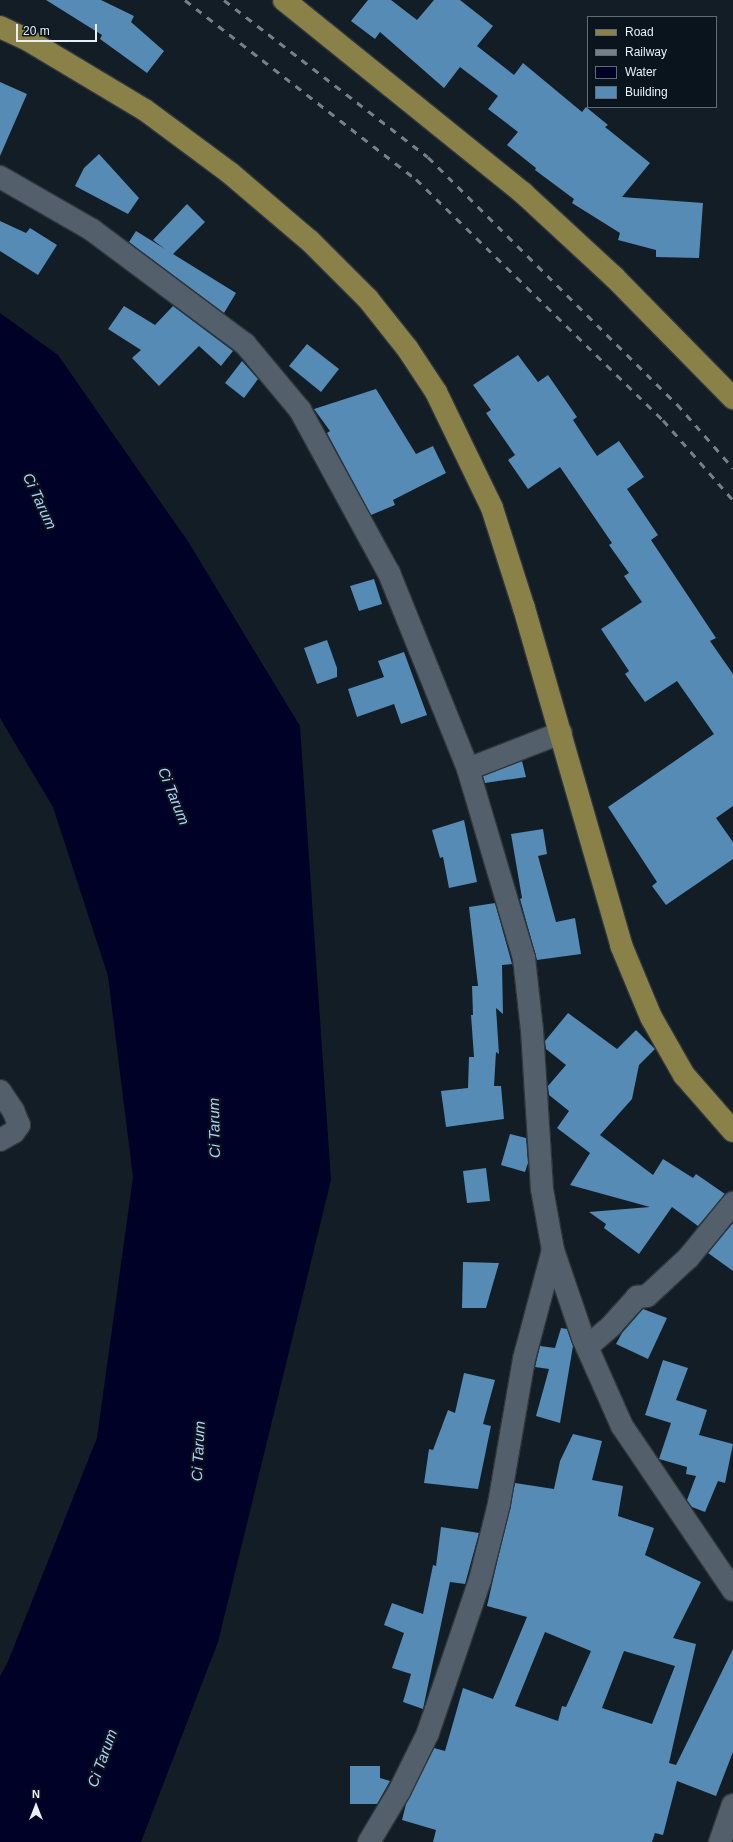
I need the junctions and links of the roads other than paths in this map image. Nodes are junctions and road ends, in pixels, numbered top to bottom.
1 (284, 0) edge
2 (0, 27) edge
3 (0, 177) edge
4 (733, 398) edge
5 (561, 733) junction
6 (468, 769) junction
7 (0, 1091) edge
8 (733, 1131) edge
9 (0, 1140) edge
10 (733, 1203) edge
11 (553, 1250) junction
12 (587, 1347) junction
13 (733, 1590) edge
14 (733, 1805) edge
15 (368, 1842) edge
16 (720, 1842) edge

1 - 4 main road
2 - 5 main road
3 - 6 street
5 - 6 street
5 - 8 main road
6 - 11 street
7 - 9 street
10 - 12 street
11 - 12 street
11 - 15 street
12 - 13 street
14 - 16 street

